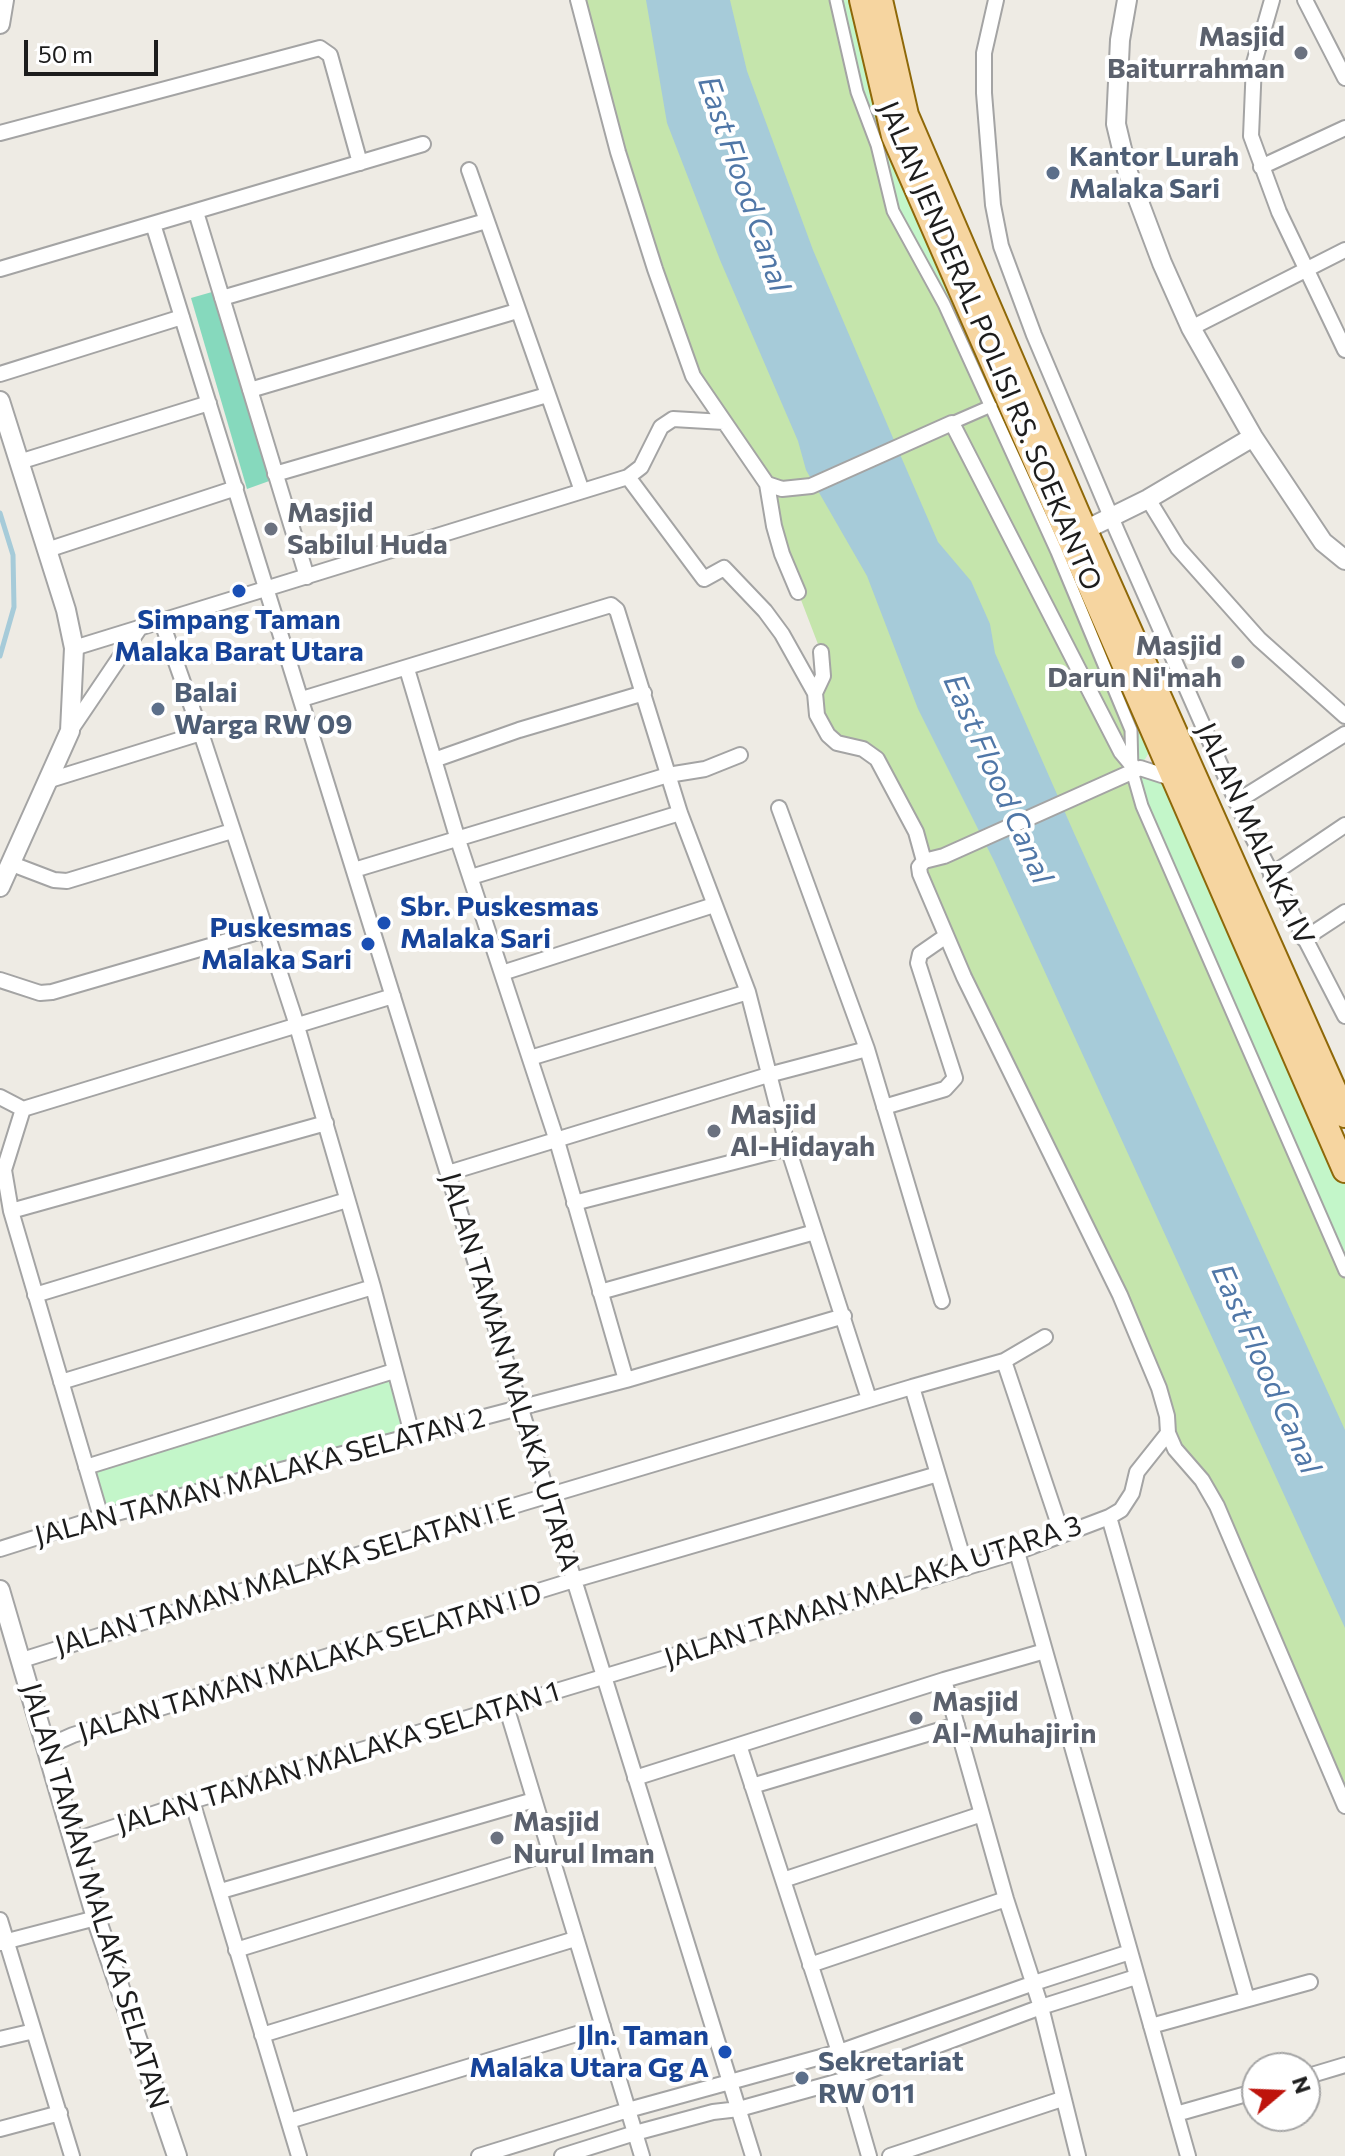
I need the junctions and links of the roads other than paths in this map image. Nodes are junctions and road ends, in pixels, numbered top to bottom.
1 (578, 0) edge
2 (836, 0) edge
3 (862, 0) edge
4 (880, 0) edge
5 (996, 0) edge
6 (1127, 0) edge
7 (1272, 0) edge
8 (1305, 0) edge
9 (1345, 78) edge
10 (1345, 128) edge
11 (0, 133) edge
12 (423, 144) dead end
13 (360, 163) junction
14 (1261, 167) junction
15 (469, 170) dead end
16 (196, 212) junction
17 (486, 221) junction
18 (153, 224) junction
19 (1345, 250) edge
20 (0, 269) edge
21 (1307, 270) junction
22 (222, 298) junction
23 (517, 311) junction
24 (182, 317) junction
25 (1191, 328) junction
26 (1342, 340) edge
27 (0, 374) edge
28 (250, 390) junction
29 (547, 395) junction
30 (0, 401) edge
31 (209, 403) junction
32 (991, 406) junction
33 (724, 422) junction
34 (952, 423) junction
35 (1253, 437) junction
36 (19, 462) junction
37 (275, 474) junction
38 (628, 477) junction
39 (767, 484) junction
40 (236, 488) junction
41 (582, 491) junction
42 (1148, 499) junction
43 (1112, 517) junction
44 (1085, 530) junction
45 (47, 550) junction
46 (1345, 560) edge
47 (307, 577) junction
48 (267, 588) junction
49 (798, 592) dead end
50 (161, 620) junction
51 (141, 626) junction
52 (74, 648) junction
53 (821, 652) dead end
54 (407, 669) junction
55 (644, 693) junction
56 (815, 693) junction
57 (302, 699) junction
58 (1345, 716) edge
59 (70, 731) junction
60 (201, 733) junction
61 (1345, 734) edge
62 (1158, 740) junction
63 (740, 755) dead end
64 (434, 760) junction
65 (1135, 769) junction
66 (668, 775) junction
67 (1175, 779) junction
68 (50, 780) junction
69 (1236, 802) junction
70 (779, 808) dead end
71 (680, 813) junction
72 (1345, 825) edge
73 (232, 831) junction
74 (458, 840) junction
75 (924, 861) junction
76 (12, 864) junction
77 (354, 870) junction
78 (1271, 875) junction
79 (471, 877) junction
80 (0, 887) edge
81 (714, 905) junction
82 (1345, 912) edge
83 (265, 930) junction
84 (946, 936) junction
85 (1304, 939) junction
86 (502, 973) junction
87 (0, 980) edge
88 (748, 992) junction
89 (393, 996) junction
90 (1344, 1009) edge
91 (296, 1027) junction
92 (867, 1049) junction
93 (530, 1058) junction
94 (768, 1075) junction
95 (0, 1097) edge
96 (884, 1107) junction
97 (23, 1109) junction
98 (1345, 1115) edge
99 (326, 1123) junction
100 (557, 1141) junction
101 (788, 1148) junction
102 (1345, 1170) edge
103 (448, 1173) junction
104 (347, 1200) junction
105 (574, 1203) junction
106 (11, 1211) junction
107 (815, 1232) junction
108 (1345, 1271) edge
109 (373, 1287) junction
110 (600, 1292) junction
111 (35, 1295) junction
112 (942, 1301) dead end
113 (844, 1316) junction
114 (1045, 1337) dead end
115 (1004, 1361) junction
116 (394, 1371) junction
117 (626, 1380) junction
118 (61, 1382) junction
119 (912, 1387) junction
120 (869, 1399) junction
121 (520, 1407) junction
122 (1168, 1433) junction
123 (412, 1434) junction
124 (86, 1467) junction
125 (938, 1474) junction
126 (548, 1496) junction
127 (101, 1517) junction
128 (1109, 1517) junction
129 (1062, 1534) junction
130 (0, 1549) edge
131 (1017, 1552) junction
132 (966, 1568) junction
133 (574, 1580) junction
134 (0, 1590) edge
135 (1040, 1652) junction
136 (22, 1660) junction
137 (604, 1678) junction
138 (944, 1680) junction
139 (506, 1706) junction
140 (957, 1725) junction
141 (739, 1745) junction
142 (46, 1747) junction
143 (635, 1778) junction
144 (752, 1786) junction
145 (534, 1800) junction
146 (192, 1801) junction
147 (1345, 1806) edge
148 (982, 1814) junction
149 (73, 1841) junction
150 (550, 1853) junction
151 (783, 1880) junction
152 (221, 1891) junction
153 (1006, 1899) junction
154 (96, 1918) junction
155 (0, 1920) edge
156 (575, 1939) junction
157 (3, 1942) edge
158 (236, 1950) junction
159 (1130, 1952) junction
160 (810, 1965) junction
161 (1136, 1977) junction
162 (1310, 1982) dead end
163 (1034, 1983) junction
164 (1247, 1999) junction
165 (1041, 2007) junction
166 (603, 2026) junction
167 (1151, 2026) junction
168 (34, 2031) junction
169 (262, 2035) junction
170 (0, 2039) edge
171 (839, 2052) junction
172 (1345, 2065) edge
173 (1321, 2072) edge
174 (847, 2079) junction
175 (731, 2084) junction
176 (1241, 2096) edge
177 (1062, 2099) junction
178 (739, 2109) junction
179 (628, 2110) junction
180 (60, 2113) junction
181 (1176, 2114) junction
182 (289, 2121) junction
183 (0, 2129) edge
184 (635, 2133) junction
185 (72, 2156) edge
186 (177, 2156) edge
187 (299, 2156) edge
188 (479, 2156) edge
189 (562, 2156) edge
190 (642, 2156) edge
191 (753, 2156) edge
192 (869, 2156) edge
193 (890, 2156) edge
194 (1078, 2156) edge
195 (1188, 2156) edge

1 - 33 street
2 - 32 street
3 - 62 main road, JALAN JENDERAL POLISI RS. SOEKANTO
4 - 44 main road, JALAN JENDERAL POLISI RS. SOEKANTO
5 - 43 street, JALAN MALAKA IV
6 - 25 street
7 - 14 street
8 - 9 street
10 - 14 street
11 - 13 street
12 - 13 street
13 - 16 street
14 - 21 street
15 - 17 street
16 - 18 street
16 - 22 street
17 - 22 street
17 - 23 street
18 - 20 street
18 - 24 street, JALAN TAMAN MALAKA UTARA
19 - 21 street
21 - 25 street
21 - 26 street
22 - 28 street
23 - 28 street
23 - 29 street
24 - 27 street
24 - 31 street, JALAN TAMAN MALAKA UTARA
25 - 35 street
28 - 37 street
29 - 37 street
29 - 41 street
30 - 36 street
31 - 36 street
31 - 40 street, JALAN TAMAN MALAKA UTARA
32 - 34 street
32 - 65 street
33 - 38 street
33 - 39 street
34 - 39 street
34 - 65 street
35 - 42 street
35 - 46 street
36 - 45 street
37 - 47 street
38 - 41 street
38 - 56 street
39 - 49 street
40 - 45 street
40 - 48 street, JALAN TAMAN MALAKA UTARA
41 - 47 street
42 - 43 street
42 - 58 street
43 - 44 street
43 - 69 street, JALAN MALAKA IV
44 - 98 main road, JALAN JENDERAL POLISI RS. SOEKANTO
45 - 52 street
47 - 48 street
48 - 50 street
48 - 57 street, JALAN TAMAN MALAKA UTARA
50 - 51 street
50 - 60 street
51 - 52 street
51 - 59 street
52 - 59 street
53 - 56 street
54 - 55 street
54 - 57 street
54 - 64 street
55 - 64 street
55 - 66 street
56 - 75 street
57 - 77 street, JALAN TAMAN MALAKA UTARA
59 - 68 street
60 - 68 street
60 - 73 street
61 - 69 street
62 - 65 street
62 - 67 main road, JALAN JENDERAL POLISI RS. SOEKANTO
63 - 66 street
64 - 74 street
65 - 67 street
65 - 75 street
65 - 108 street
66 - 71 street
66 - 74 street
67 - 102 main road, JALAN JENDERAL POLISI RS. SOEKANTO
68 - 76 street
69 - 78 street, JALAN MALAKA IV
70 - 92 street
71 - 79 street
71 - 81 street
72 - 78 street
73 - 76 street
73 - 83 street
74 - 77 street
74 - 79 street
75 - 84 street
76 - 80 street
77 - 89 street, JALAN TAMAN MALAKA UTARA
78 - 85 street, JALAN MALAKA IV
79 - 86 street
81 - 86 street
81 - 88 street
82 - 85 street
83 - 87 street
83 - 91 street
84 - 96 street
84 - 122 street
85 - 90 street, JALAN MALAKA IV
86 - 93 street
88 - 93 street
88 - 94 street
89 - 91 street
89 - 103 street, JALAN TAMAN MALAKA UTARA
91 - 97 street
91 - 99 street
92 - 94 street
92 - 96 street
93 - 100 street
94 - 100 street
94 - 101 street
95 - 97 street
96 - 112 street
97 - 106 street
99 - 104 street
99 - 106 street
100 - 103 street
100 - 105 street
101 - 105 street
101 - 107 street
103 - 121 street, JALAN TAMAN MALAKA UTARA
104 - 109 street
104 - 111 street
105 - 110 street
106 - 111 street
107 - 110 street
107 - 113 street
109 - 116 street
109 - 118 street
110 - 117 street
111 - 118 street
113 - 117 street, JALAN TAMAN MALAKA SELATAN 2
113 - 120 street
114 - 115 street, JALAN TAMAN MALAKA SELATAN I E
115 - 119 street, JALAN TAMAN MALAKA SELATAN I E
115 - 129 street
116 - 123 street
116 - 124 street
117 - 121 street, JALAN TAMAN MALAKA SELATAN 2
118 - 124 street
119 - 120 street, JALAN TAMAN MALAKA SELATAN I E
119 - 125 street
120 - 126 street, JALAN TAMAN MALAKA SELATAN I E
121 - 123 street, JALAN TAMAN MALAKA SELATAN 2
121 - 126 street, JALAN TAMAN MALAKA UTARA
122 - 128 street, JALAN TAMAN MALAKA UTARA 3
122 - 147 street
123 - 127 street, JALAN TAMAN MALAKA SELATAN 2
124 - 127 street
125 - 132 street
125 - 133 street, JALAN TAMAN MALAKA SELATAN I D
126 - 133 street, JALAN TAMAN MALAKA UTARA
126 - 136 street, JALAN TAMAN MALAKA SELATAN I E
127 - 130 street, JALAN TAMAN MALAKA SELATAN 2
128 - 129 street, JALAN TAMAN MALAKA UTARA 3
128 - 164 street
129 - 131 street, JALAN TAMAN MALAKA UTARA 3
131 - 132 street, JALAN TAMAN MALAKA UTARA 3
131 - 135 street
132 - 137 street, JALAN TAMAN MALAKA UTARA 3
133 - 137 street, JALAN TAMAN MALAKA UTARA
133 - 142 street, JALAN TAMAN MALAKA SELATAN I D
134 - 136 street, JALAN TAMAN MALAKA SELATAN
135 - 138 street
135 - 159 street
136 - 142 street, JALAN TAMAN MALAKA SELATAN
137 - 139 street, JALAN TAMAN MALAKA SELATAN 1
137 - 143 street, JALAN TAMAN MALAKA UTARA
138 - 140 street
138 - 141 street
139 - 145 street
139 - 146 street, JALAN TAMAN MALAKA SELATAN 1
140 - 144 street
140 - 148 street
141 - 143 street
141 - 144 street
142 - 149 street, JALAN TAMAN MALAKA SELATAN
143 - 175 street, JALAN TAMAN MALAKA UTARA
144 - 151 street
145 - 150 street
145 - 152 street
146 - 149 street, JALAN TAMAN MALAKA SELATAN 1
146 - 152 street
148 - 151 street
148 - 153 street
149 - 154 street, JALAN TAMAN MALAKA SELATAN
150 - 156 street
150 - 158 street
151 - 160 street
152 - 158 street
153 - 160 street
153 - 163 street
154 - 157 street
154 - 186 street, JALAN TAMAN MALAKA SELATAN
155 - 157 street
156 - 166 street
156 - 169 street
157 - 168 street
158 - 169 street
159 - 161 street
159 - 163 street
160 - 171 street
161 - 165 street
161 - 167 street
162 - 164 street
163 - 165 street
163 - 171 street
164 - 167 street
165 - 174 street
165 - 177 street
166 - 179 street
166 - 182 street
167 - 181 street
168 - 170 street
168 - 180 street
169 - 182 street
171 - 174 street
171 - 175 street
172 - 173 street
174 - 178 street
174 - 192 street
175 - 178 street, JALAN TAMAN MALAKA UTARA
175 - 179 street
176 - 181 street
177 - 193 street
177 - 194 street
178 - 184 street
178 - 191 street, JALAN TAMAN MALAKA UTARA
179 - 184 street
179 - 188 street
180 - 183 street
180 - 185 street
181 - 195 street
182 - 187 street
184 - 189 street
184 - 190 street

